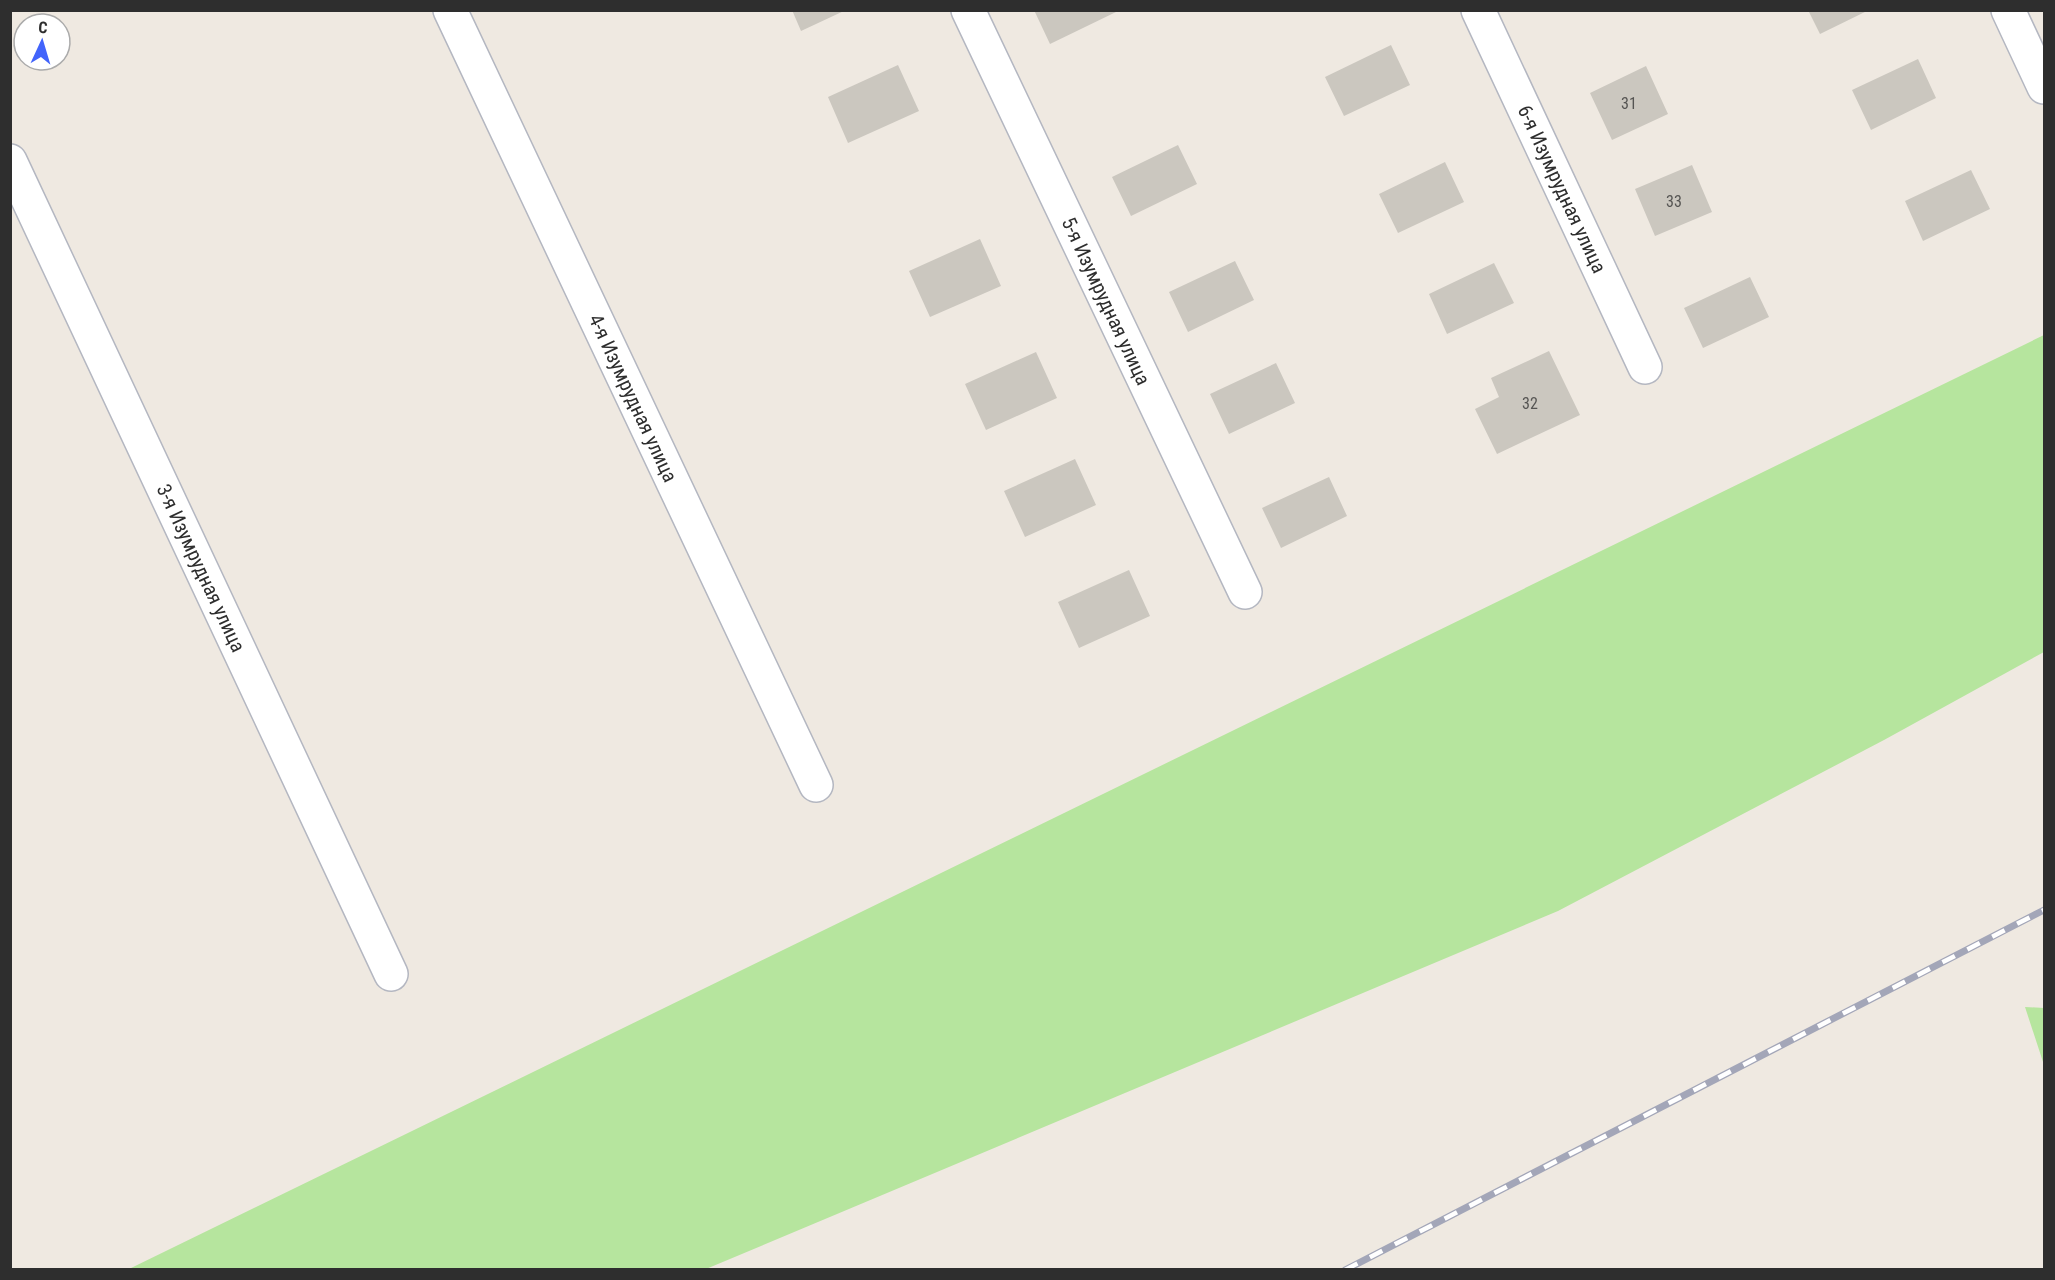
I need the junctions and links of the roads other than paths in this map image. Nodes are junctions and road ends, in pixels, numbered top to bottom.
1 (450, 10) edge
2 (968, 10) edge
3 (1478, 10) edge
4 (2008, 10) edge
5 (2044, 87) edge
6 (10, 161) edge
7 (1645, 368) dead end
8 (1245, 592) dead end
9 (816, 784) dead end
10 (391, 974) dead end

1 - 9 street, 4-я Изумрудная улица
2 - 8 street, 5-я Изумрудная улица
3 - 7 street, 6-я Изумрудная улица
4 - 5 street
6 - 10 street, 3-я Изумрудная улица

